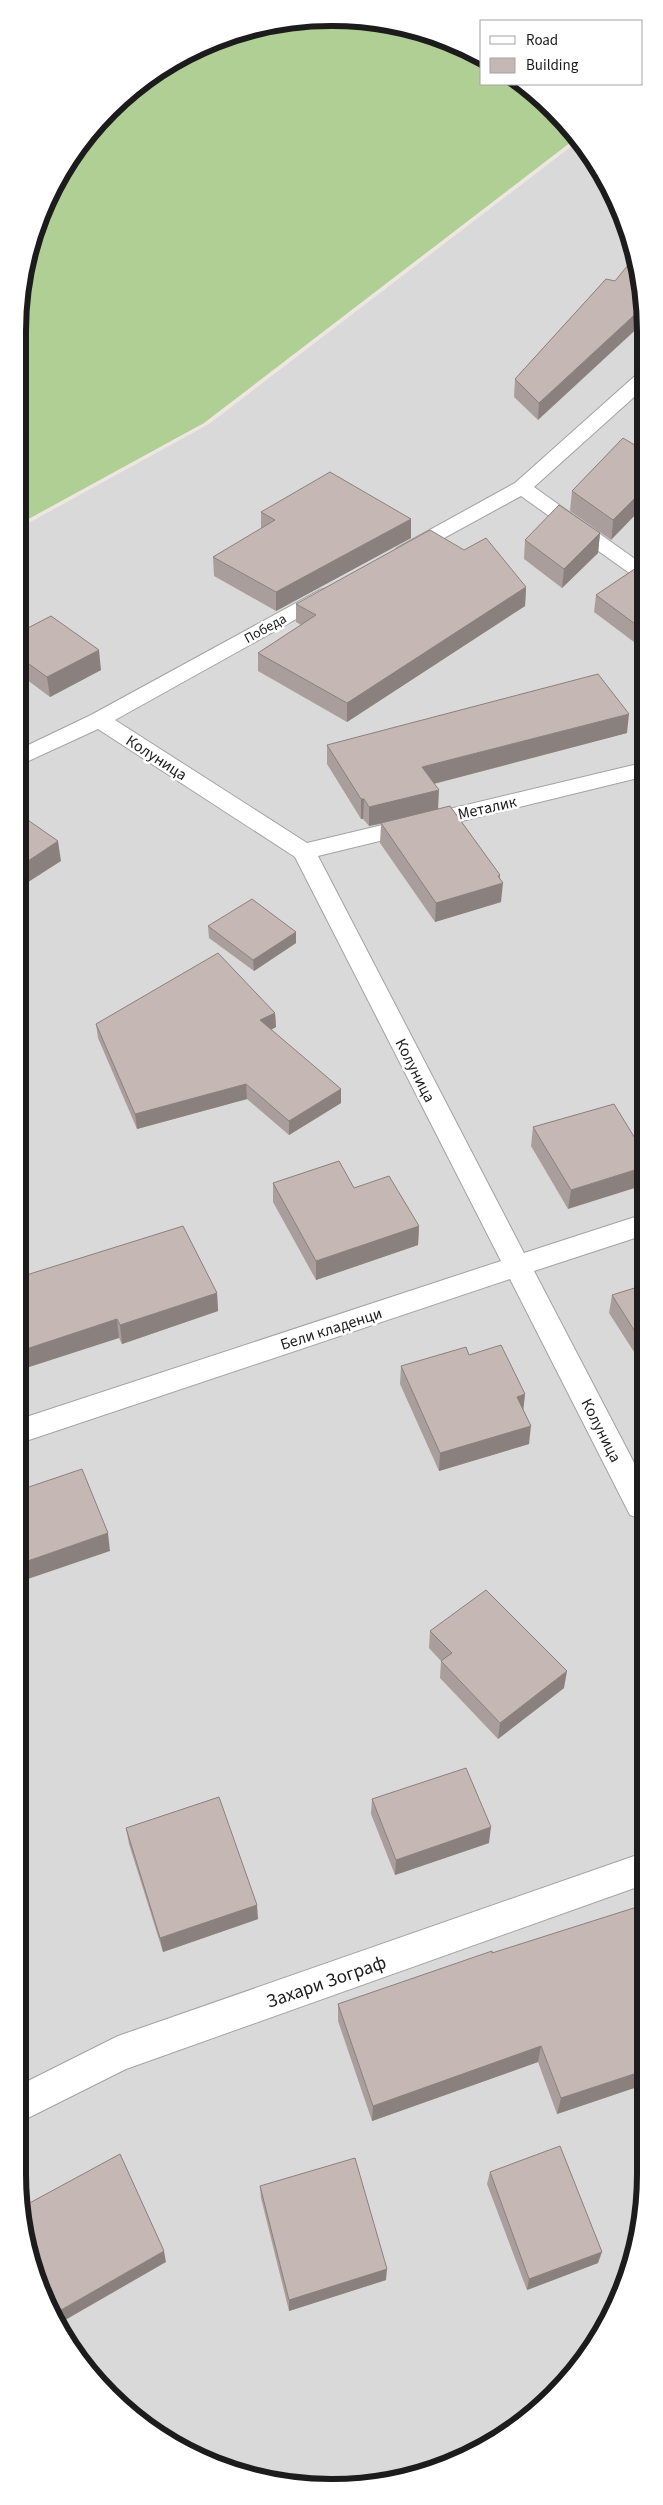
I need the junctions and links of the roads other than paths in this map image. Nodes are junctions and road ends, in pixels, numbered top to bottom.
1 (637, 385) edge
2 (522, 487) junction
3 (384, 563) edge
4 (637, 569) edge
5 (340, 587) edge
6 (98, 720) junction
7 (26, 756) edge
8 (637, 771) edge
9 (304, 852) junction
10 (637, 1226) edge
11 (517, 1266) junction
12 (26, 1430) edge
13 (637, 1498) edge
14 (637, 1871) edge
15 (26, 2101) edge

1 - 2 street
2 - 3 street
2 - 4 street
5 - 6 street, Победа
6 - 7 street, Победа
6 - 9 street, Колуница
8 - 9 street, Металик
9 - 11 street, Колуница
10 - 11 street, Бели кладенци
11 - 12 street, Бели кладенци
11 - 13 street, Колуница
14 - 15 street, Захари Зограф

